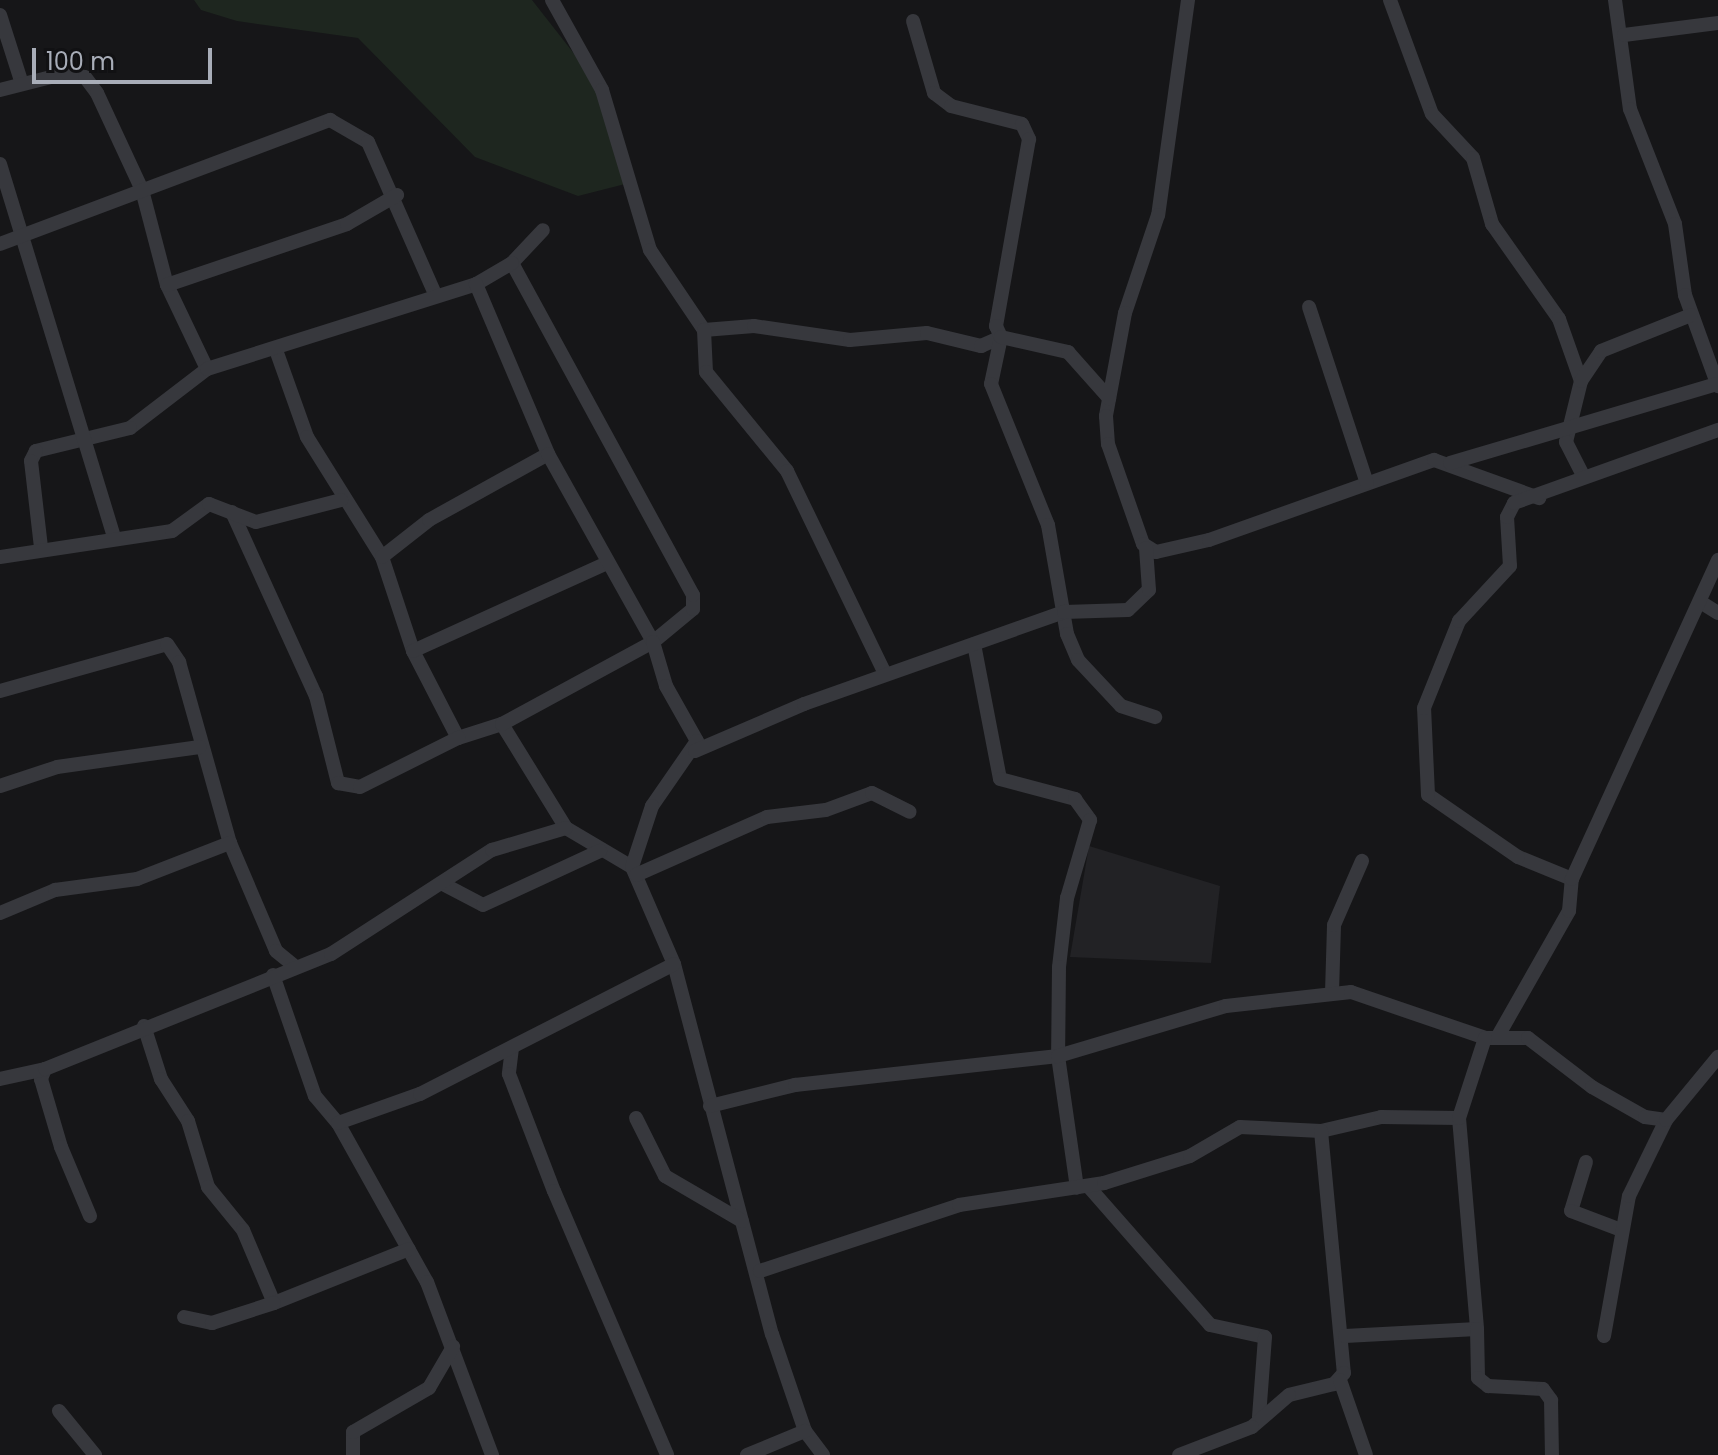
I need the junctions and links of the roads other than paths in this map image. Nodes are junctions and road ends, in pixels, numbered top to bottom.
1 (552, 0) edge
2 (1188, 0) edge
3 (1390, 0) edge
4 (1615, 0) edge
5 (0, 15) edge
6 (913, 21) dead end
7 (1718, 23) edge
8 (1624, 35) junction
9 (21, 81) junction
10 (0, 90) edge
11 (0, 164) edge
12 (142, 190) junction
13 (397, 195) junction
14 (543, 230) dead end
15 (26, 237) junction
16 (0, 244) edge
17 (512, 263) junction
18 (476, 284) junction
19 (167, 285) junction
20 (436, 296) junction
21 (1309, 307) dead end
22 (1691, 315) junction
23 (704, 330) junction
24 (1001, 337) junction
25 (276, 350) junction
26 (207, 369) junction
27 (1581, 381) junction
28 (1718, 385) edge
29 (1109, 398) junction
30 (1569, 427) junction
31 (1718, 430) edge
32 (86, 437) junction
33 (548, 454) junction
34 (1450, 463) junction
35 (1583, 476) junction
36 (1367, 483) junction
37 (1539, 498) junction
38 (341, 500) junction
39 (232, 512) junction
40 (114, 537) junction
41 (41, 548) junction
42 (1146, 548) junction
43 (0, 557) edge
44 (382, 557) junction
45 (1718, 560) edge
46 (605, 564) junction
47 (1702, 603) junction
48 (1064, 612) junction
49 (1718, 613) edge
50 (653, 642) junction
51 (974, 644) junction
52 (413, 651) junction
53 (885, 674) junction
54 (0, 691) edge
55 (1155, 717) dead end
56 (502, 724) junction
57 (458, 738) junction
58 (200, 747) junction
59 (695, 751) junction
60 (0, 786) edge
61 (910, 812) dead end
62 (566, 828) junction
63 (230, 843) junction
64 (600, 851) junction
65 (1362, 861) dead end
66 (634, 871) junction
67 (1572, 879) junction
68 (443, 884) junction
69 (0, 913) edge
70 (674, 964) junction
71 (293, 965) junction
72 (273, 975) junction
73 (1332, 993) junction
74 (144, 1026) junction
75 (1492, 1037) junction
76 (512, 1048) junction
77 (1058, 1056) junction
78 (1718, 1057) edge
79 (483, 1063) junction
80 (45, 1069) junction
81 (509, 1074) junction
82 (0, 1079) edge
83 (710, 1106) junction
84 (636, 1118) dead end
85 (1459, 1118) junction
86 (1666, 1120) junction
87 (338, 1123) junction
88 (1321, 1131) junction
89 (1586, 1162) dead end
90 (1083, 1187) junction
91 (90, 1216) dead end
92 (742, 1221) junction
93 (1621, 1230) junction
94 (409, 1249) junction
95 (760, 1271) junction
96 (274, 1303) junction
97 (184, 1317) dead end
98 (1477, 1329) junction
99 (1345, 1336) junction
100 (1604, 1336) dead end
101 (453, 1347) junction
102 (1340, 1380) junction
103 (59, 1411) dead end
104 (1259, 1417) junction
105 (805, 1431) junction
106 (95, 1455) edge
107 (353, 1455) edge
108 (492, 1455) edge
109 (667, 1455) edge
110 (747, 1455) edge
111 (823, 1455) edge
112 (1179, 1455) edge
113 (1366, 1455) edge
114 (1552, 1455) edge

1 - 23 street
2 - 29 street
3 - 27 street
4 - 8 street
5 - 9 street
6 - 24 street
7 - 8 street
8 - 22 street
9 - 10 street
9 - 12 street
11 - 15 street
12 - 13 street
12 - 15 street
12 - 19 street
13 - 19 street
13 - 20 street
14 - 17 street
15 - 16 street
15 - 32 street
17 - 18 street
17 - 50 street
18 - 20 street
18 - 33 street
19 - 26 street
20 - 25 street
21 - 36 street
22 - 27 street
22 - 28 street
23 - 24 street
23 - 53 street
24 - 29 street
24 - 48 street
25 - 26 street
25 - 38 street
26 - 32 street
27 - 30 street
28 - 30 street
29 - 42 street
30 - 34 street
30 - 35 street
31 - 35 street
32 - 40 street
32 - 41 street
33 - 44 street
33 - 46 street
34 - 36 street
34 - 37 street
35 - 37 street
36 - 42 street
37 - 67 street
38 - 39 street
38 - 44 street
39 - 40 street
39 - 57 street
40 - 41 street
41 - 43 street
42 - 48 street
44 - 52 street
45 - 47 street
46 - 50 street
46 - 52 street
47 - 49 street
47 - 67 street
48 - 51 street
48 - 55 street
50 - 56 street
50 - 59 street
51 - 53 street
51 - 77 street
52 - 57 street
53 - 59 street
54 - 58 street
56 - 57 street
56 - 62 street
58 - 60 street
58 - 63 street
59 - 66 street
61 - 66 street
62 - 64 street
62 - 68 street
63 - 69 street
63 - 71 street
64 - 66 street
64 - 68 street
65 - 73 street
66 - 70 street
67 - 75 street
68 - 71 street
70 - 76 street
70 - 83 street
71 - 72 street
72 - 74 street
72 - 87 street
73 - 75 street
73 - 77 street
74 - 80 street
74 - 96 street
75 - 85 street
75 - 86 street
76 - 79 street
76 - 81 street
77 - 83 street
77 - 90 street
78 - 86 street
79 - 81 street
79 - 87 street
80 - 82 street
80 - 91 street
81 - 109 street
83 - 92 street
84 - 92 street
85 - 88 street
85 - 98 street
86 - 93 street
87 - 94 street
88 - 90 street
88 - 99 street
89 - 93 street
90 - 95 street
90 - 104 street
92 - 95 street
93 - 100 street
94 - 96 street
94 - 101 street
95 - 105 street
96 - 97 street
98 - 99 street
98 - 114 street
99 - 102 street
101 - 107 street
101 - 108 street
102 - 104 street
102 - 113 street
103 - 106 street
104 - 112 street
105 - 110 street
105 - 111 street

